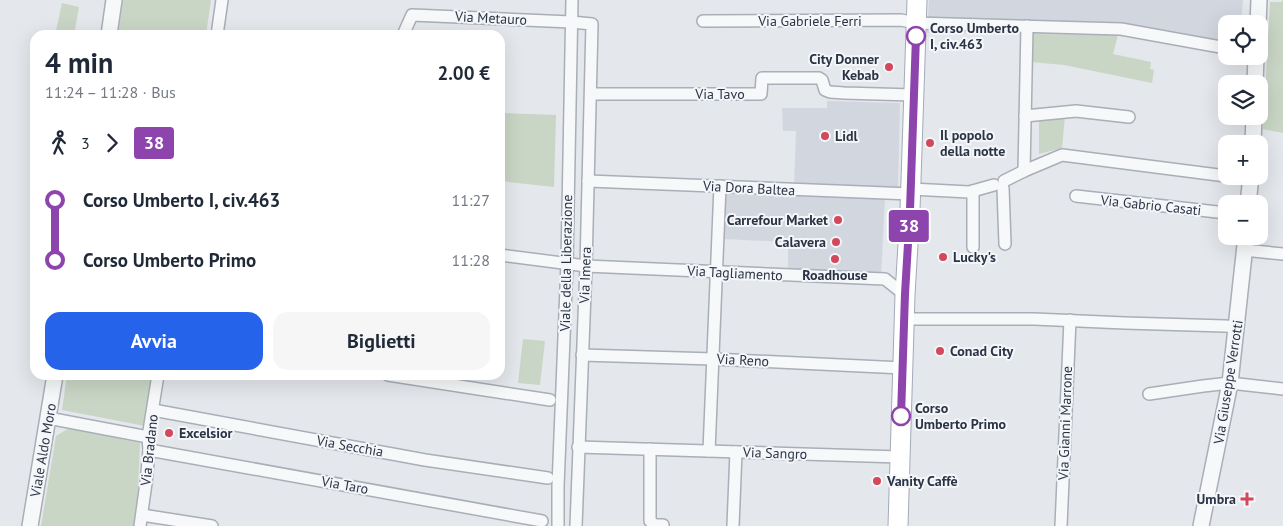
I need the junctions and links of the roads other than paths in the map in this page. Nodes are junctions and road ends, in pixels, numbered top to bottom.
1 (114, 0) edge
2 (222, 0) edge
3 (572, 0) edge
4 (918, 0) edge
5 (1259, 0) edge
6 (1258, 15) edge
7 (703, 21) dead end
8 (571, 22) junction
9 (916, 23) junction
10 (592, 24) joint
11 (1026, 26) junction
12 (110, 30) edge
13 (218, 30) edge
14 (405, 30) edge
15 (1218, 46) edge
16 (591, 94) junction
17 (914, 95) junction
18 (1025, 116) junction
19 (1129, 116) dead end
20 (1024, 171) junction
21 (1218, 175) edge
22 (588, 181) junction
23 (1001, 185) junction
24 (720, 186) junction
25 (973, 191) junction
26 (911, 192) junction
27 (1076, 196) dead end
28 (1218, 212) edge
29 (1005, 244) dead end
30 (1245, 245) edge
31 (1252, 245) edge
32 (973, 247) dead end
33 (1283, 254) edge
34 (505, 256) edge
35 (567, 264) junction
36 (586, 266) junction
37 (716, 272) junction
38 (895, 272) junction
39 (905, 319) junction
40 (1070, 320) junction
41 (1237, 327) junction
42 (582, 355) junction
43 (713, 359) junction
44 (904, 368) junction
45 (54, 380) edge
46 (157, 380) edge
47 (420, 380) edge
48 (1230, 383) junction
49 (1283, 389) edge
50 (1149, 394) dead end
51 (550, 400) dead end
52 (153, 410) junction
53 (48, 418) junction
54 (148, 437) junction
55 (578, 447) junction
56 (650, 449) junction
57 (149, 450) junction
58 (709, 452) junction
59 (736, 452) junction
60 (900, 457) junction
61 (548, 478) dead end
62 (141, 520) edge
63 (542, 521) dead end
64 (663, 525) edge
65 (30, 526) edge
66 (212, 526) edge
67 (558, 526) edge
68 (576, 526) edge
69 (733, 526) edge
70 (898, 526) edge
71 (1061, 526) edge
72 (1201, 526) edge

1 - 12 street
2 - 13 street
3 - 8 street, Viale della Liberazione
4 - 9 main road
5 - 6 street
7 - 9 street, Via Gabriele Ferri
8 - 10 street, Via Metauro
8 - 14 street, Via Metauro
8 - 35 street, Viale della Liberazione
9 - 11 street, Via Gabriele Ferri
9 - 17 main road
10 - 16 street, Via Imera
11 - 15 street, Via Gabriele Ferri
11 - 18 street
16 - 17 street, Via Tavo
16 - 22 street, Via Imera
17 - 26 main road
18 - 19 street
18 - 20 street
20 - 21 street, Via Dora Baltea
20 - 23 street, Via Dora Baltea
22 - 24 street, Via Dora Baltea
22 - 36 street, Via Imera
23 - 25 street, Via Dora Baltea
23 - 29 street
24 - 26 street, Via Dora Baltea
24 - 37 street
25 - 26 street, Via Dora Baltea
25 - 32 street
26 - 38 main road
27 - 28 street, Via Gabrio Casati
30 - 41 street, Via Giuseppe Verrotti
31 - 33 street
34 - 35 street, Via Tagliamento
35 - 36 street, Via Tagliamento
35 - 67 street, Viale della Liberazione
36 - 37 street, Via Tagliamento
36 - 42 street, Via Imera
37 - 38 street, Via Tagliamento
37 - 43 street
38 - 39 main road
39 - 40 street
39 - 44 main road
40 - 41 street
40 - 71 street, Via Gianni Marrone
41 - 48 street, Via Giuseppe Verrotti
42 - 43 street, Via Reno
42 - 55 street, Via Imera
43 - 44 street, Via Reno
43 - 58 street
44 - 60 main road
45 - 53 street, Viale Aldo Moro
46 - 52 street, Via Bradano
47 - 51 street
48 - 49 street
48 - 50 street
48 - 72 street, Via Giuseppe Verrotti
52 - 54 street, Via Bradano
52 - 61 street, Via Secchia
53 - 54 street
53 - 65 street, Viale Aldo Moro
54 - 57 street, Via Bradano
55 - 56 street, Via Sangro
55 - 68 street, Via Imera
56 - 58 street, Via Sangro
56 - 64 street
57 - 62 street, Via Bradano
57 - 63 street, Via Taro
58 - 59 street, Via Sangro
59 - 60 street, Via Sangro
59 - 69 street
60 - 70 main road
62 - 66 street

